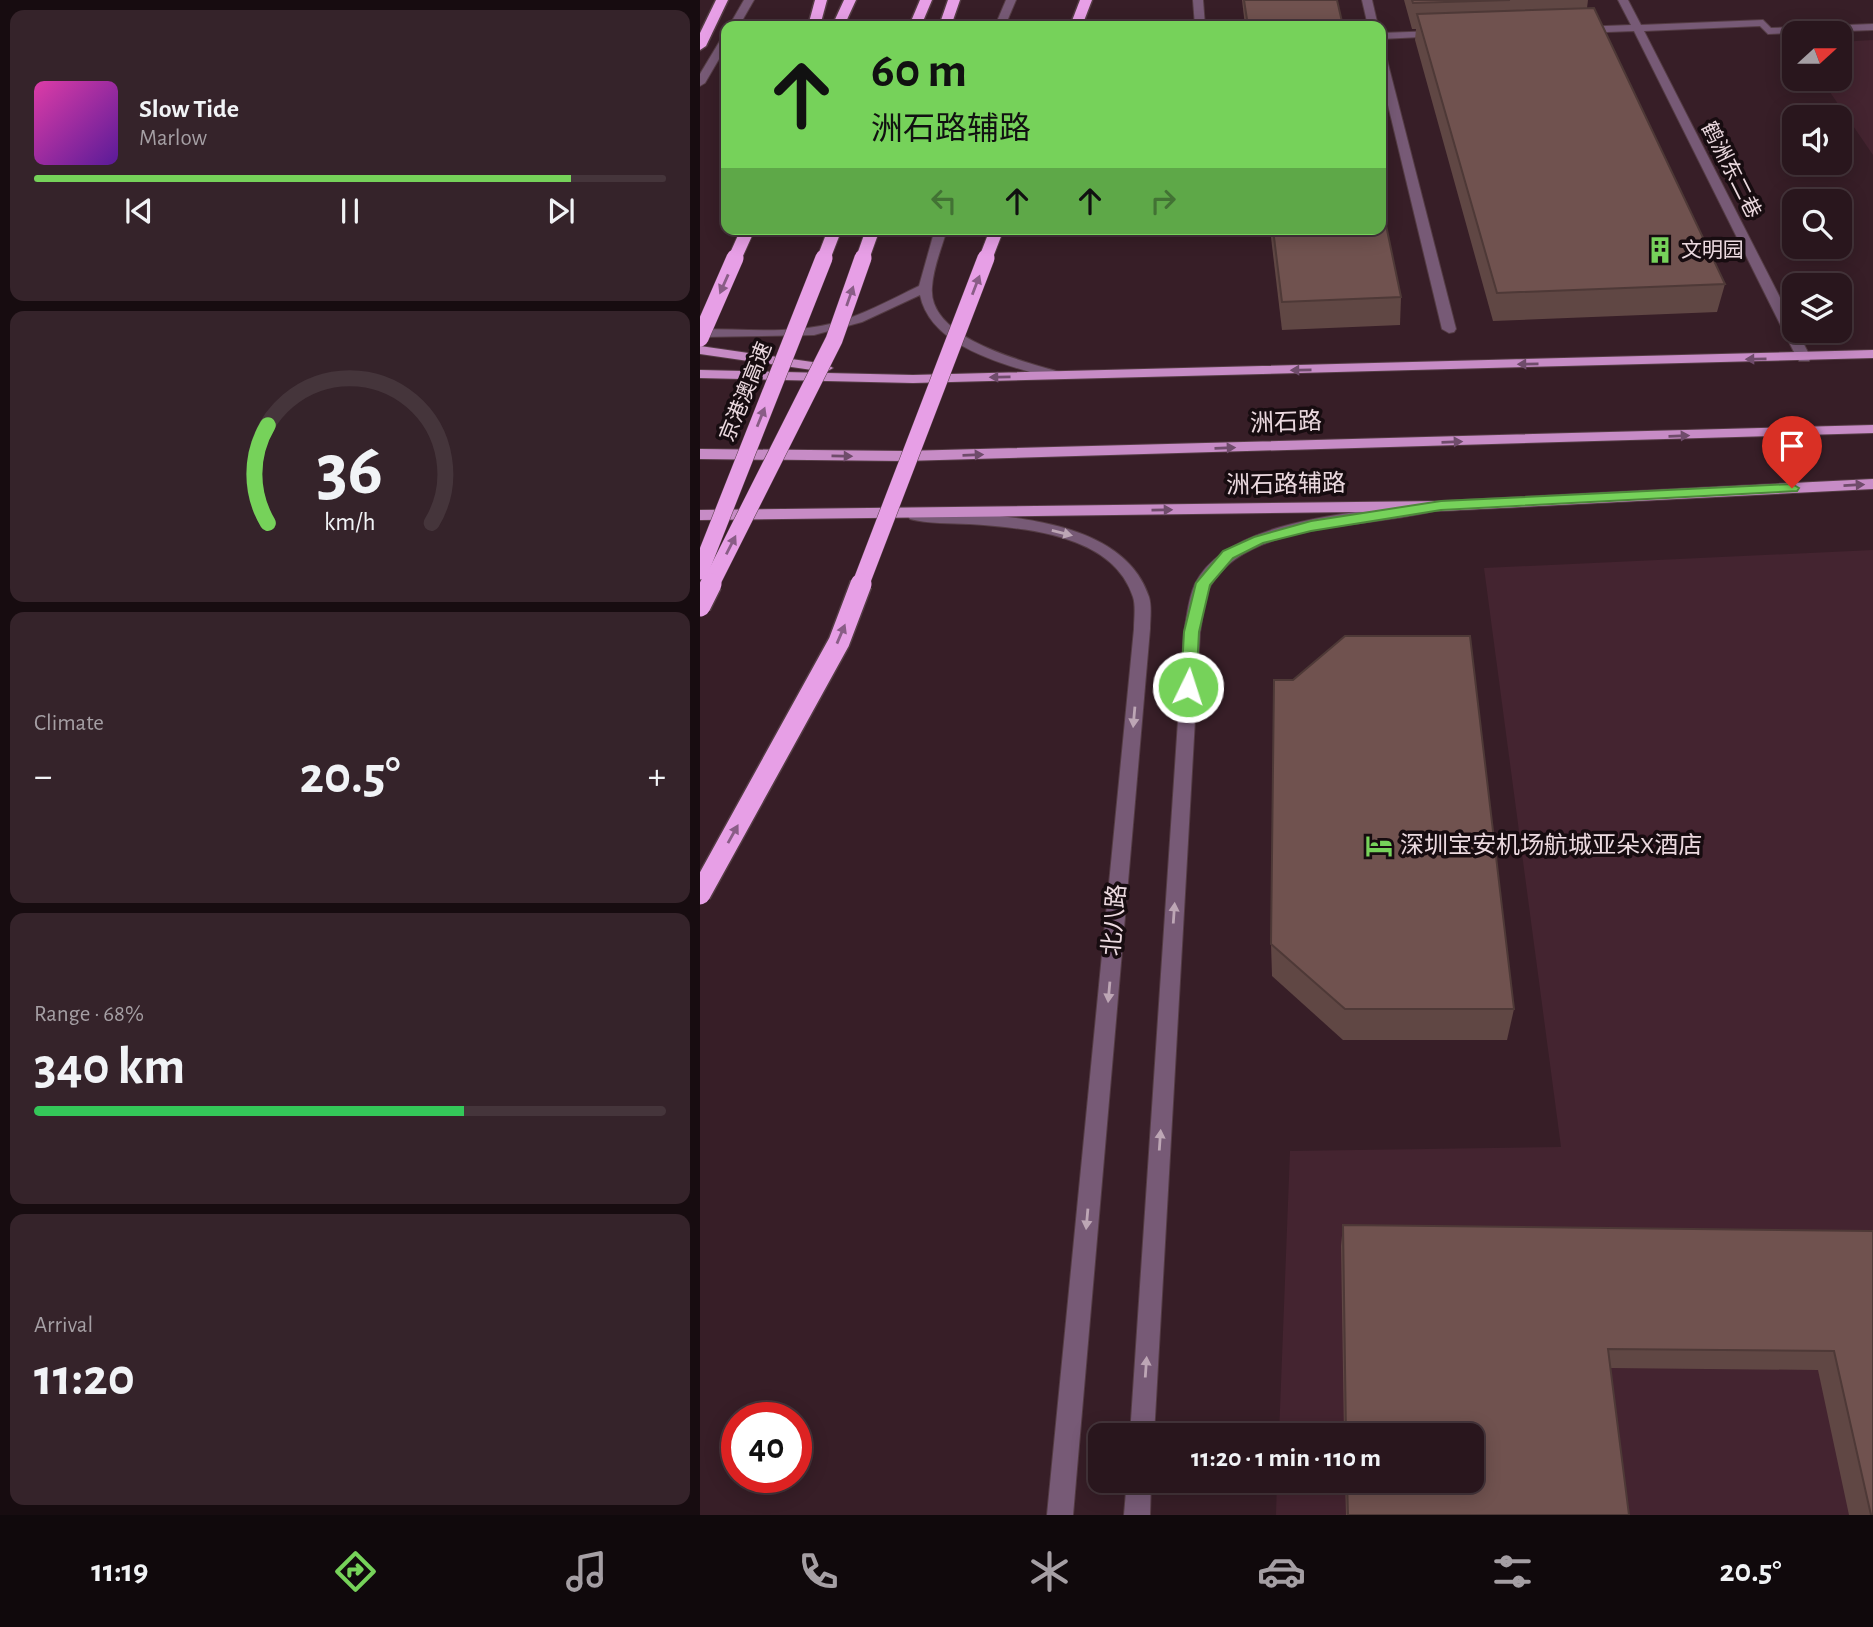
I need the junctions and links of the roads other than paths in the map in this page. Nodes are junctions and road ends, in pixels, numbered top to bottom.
1 (722, 0) edge
2 (749, 0) edge
3 (821, 0) edge
4 (849, 0) edge
5 (926, 0) edge
6 (954, 0) edge
7 (1011, 0) edge
8 (1086, 0) edge
9 (1198, 0) edge
10 (1367, 0) edge
11 (1623, 0) edge
12 (737, 21) edge
13 (815, 21) edge
14 (840, 21) edge
15 (917, 21) edge
16 (947, 21) edge
17 (1002, 21) edge
18 (1078, 21) edge
19 (1200, 21) edge
20 (1372, 21) edge
21 (1873, 27) edge
22 (1637, 28) junction
23 (1569, 30) edge
24 (1448, 34) edge
25 (1386, 36) edge
26 (700, 46) edge
27 (721, 47) edge
28 (1386, 76) edge
29 (700, 83) edge
30 (745, 235) edge
31 (833, 235) edge
32 (871, 235) edge
33 (939, 235) edge
34 (996, 235) edge
35 (925, 288) junction
36 (1449, 329) dead end
37 (700, 333) edge
38 (700, 338) edge
39 (700, 351) edge
40 (1873, 354) edge
41 (1804, 358) junction
42 (700, 374) edge
43 (1058, 376) junction
44 (913, 379) junction
45 (1873, 429) edge
46 (700, 454) edge
47 (1873, 484) edge
48 (1441, 506) junction
49 (897, 513) junction
50 (700, 515) edge
51 (700, 571) edge
52 (700, 606) edge
53 (700, 894) edge
54 (1143, 1423) edge
55 (1138, 1493) edge
56 (1060, 1515) edge
57 (1137, 1515) edge

1 - 26 highway
2 - 12 street
3 - 13 highway
4 - 14 highway
5 - 15 highway
6 - 16 highway
7 - 17 street
8 - 18 highway
9 - 19 street
10 - 20 street
11 - 22 street, 鹤洲东二巷
21 - 22 street
22 - 23 street
22 - 41 street, 鹤洲东二巷
24 - 25 street
27 - 29 street
28 - 36 street
30 -> 38 highway, bridge
51 -> 31 highway, 京港澳高速, bridge
52 -> 32 highway, bridge
33 - 35 street
53 -> 34 highway, bridge
35 - 37 street
35 - 43 street
39 - 44 main road
40 - 41 main road
41 -> 43 main road
42 - 44 main road
43 -> 44 main road
46 -> 45 main road, 洲石路
48 -> 47 main road, 洲石路辅路
49 -> 48 main road, 洲石路辅路
54 -> 48 street
49 - 50 main road, 洲石路辅路
49 -> 56 street, 北八路
55 - 57 street

